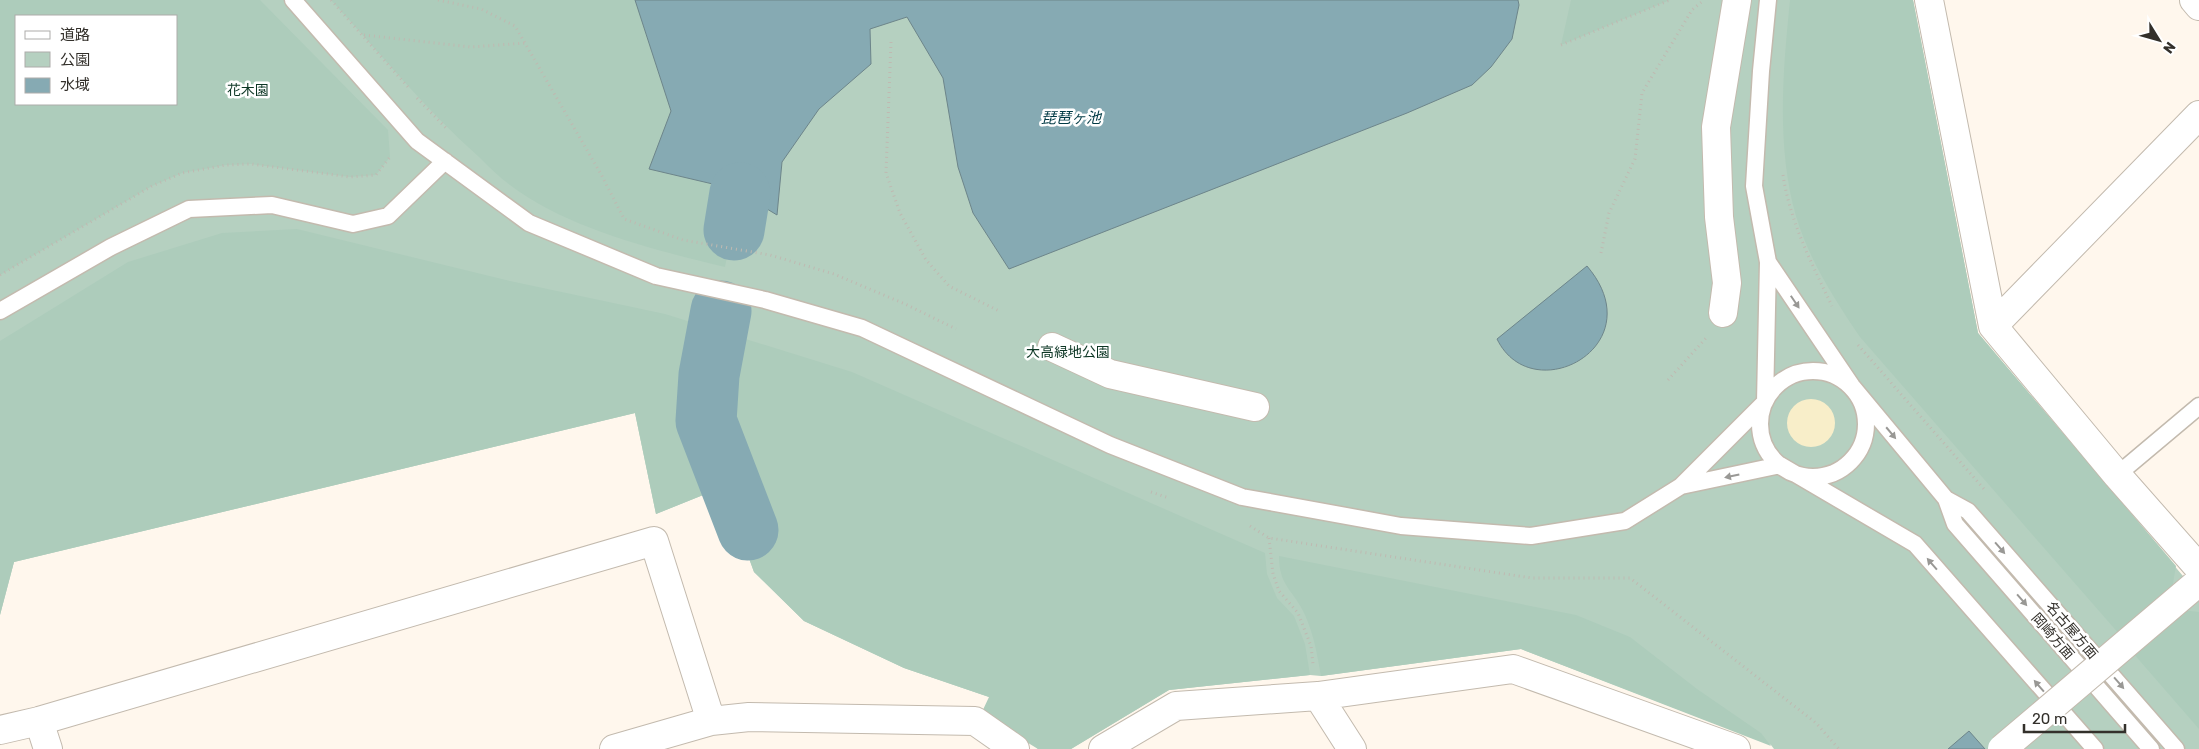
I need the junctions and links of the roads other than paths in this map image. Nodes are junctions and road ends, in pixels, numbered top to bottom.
1 (293, 0) edge
2 (1737, 0) edge
3 (1768, 0) edge
4 (1930, 0) edge
5 (2194, 0) edge
6 (2199, 6) edge
7 (2199, 115) edge
8 (444, 161) junction
9 (1768, 262) junction
10 (0, 311) edge
11 (1723, 313) road end
12 (1993, 326) junction
13 (1052, 346) dead end
14 (1852, 386) junction
15 (1765, 402) junction
16 (1255, 406) dead end
17 (2199, 406) edge
18 (1780, 465) junction
19 (2117, 475) junction
20 (1681, 486) junction
21 (1946, 499) junction
22 (2196, 577) edge
23 (1318, 696) junction
24 (40, 721) junction
25 (711, 722) junction
26 (0, 730) edge
27 (48, 749) edge
28 (614, 749) edge
29 (1015, 749) edge
30 (1103, 749) edge
31 (1352, 749) edge
32 (1736, 749) edge
33 (2002, 749) edge
34 (2095, 749) edge
35 (2151, 749) edge
36 (2176, 749) edge

1 - 8 lane
2 - 11 street
3 - 9 lane
4 - 12 street
5 - 6 street
7 - 12 street
8 - 10 lane
8 - 20 lane
9 -> 14 lane
9 - 15 lane
12 - 19 street
13 - 16 street
14 - 15 lane
14 - 18 lane
14 -> 21 lane
15 - 18 lane
15 - 20 lane
17 - 19 lane
18 -> 20 lane
34 -> 18 lane
19 - 22 street
21 -> 35 lane, 岡崎方面
21 -> 36 lane, 名古屋方面
22 - 33 street, bridge
23 - 30 street
23 - 31 street
23 - 32 street
24 - 25 street
24 - 26 street
24 - 27 street
25 - 28 street
25 - 29 street

